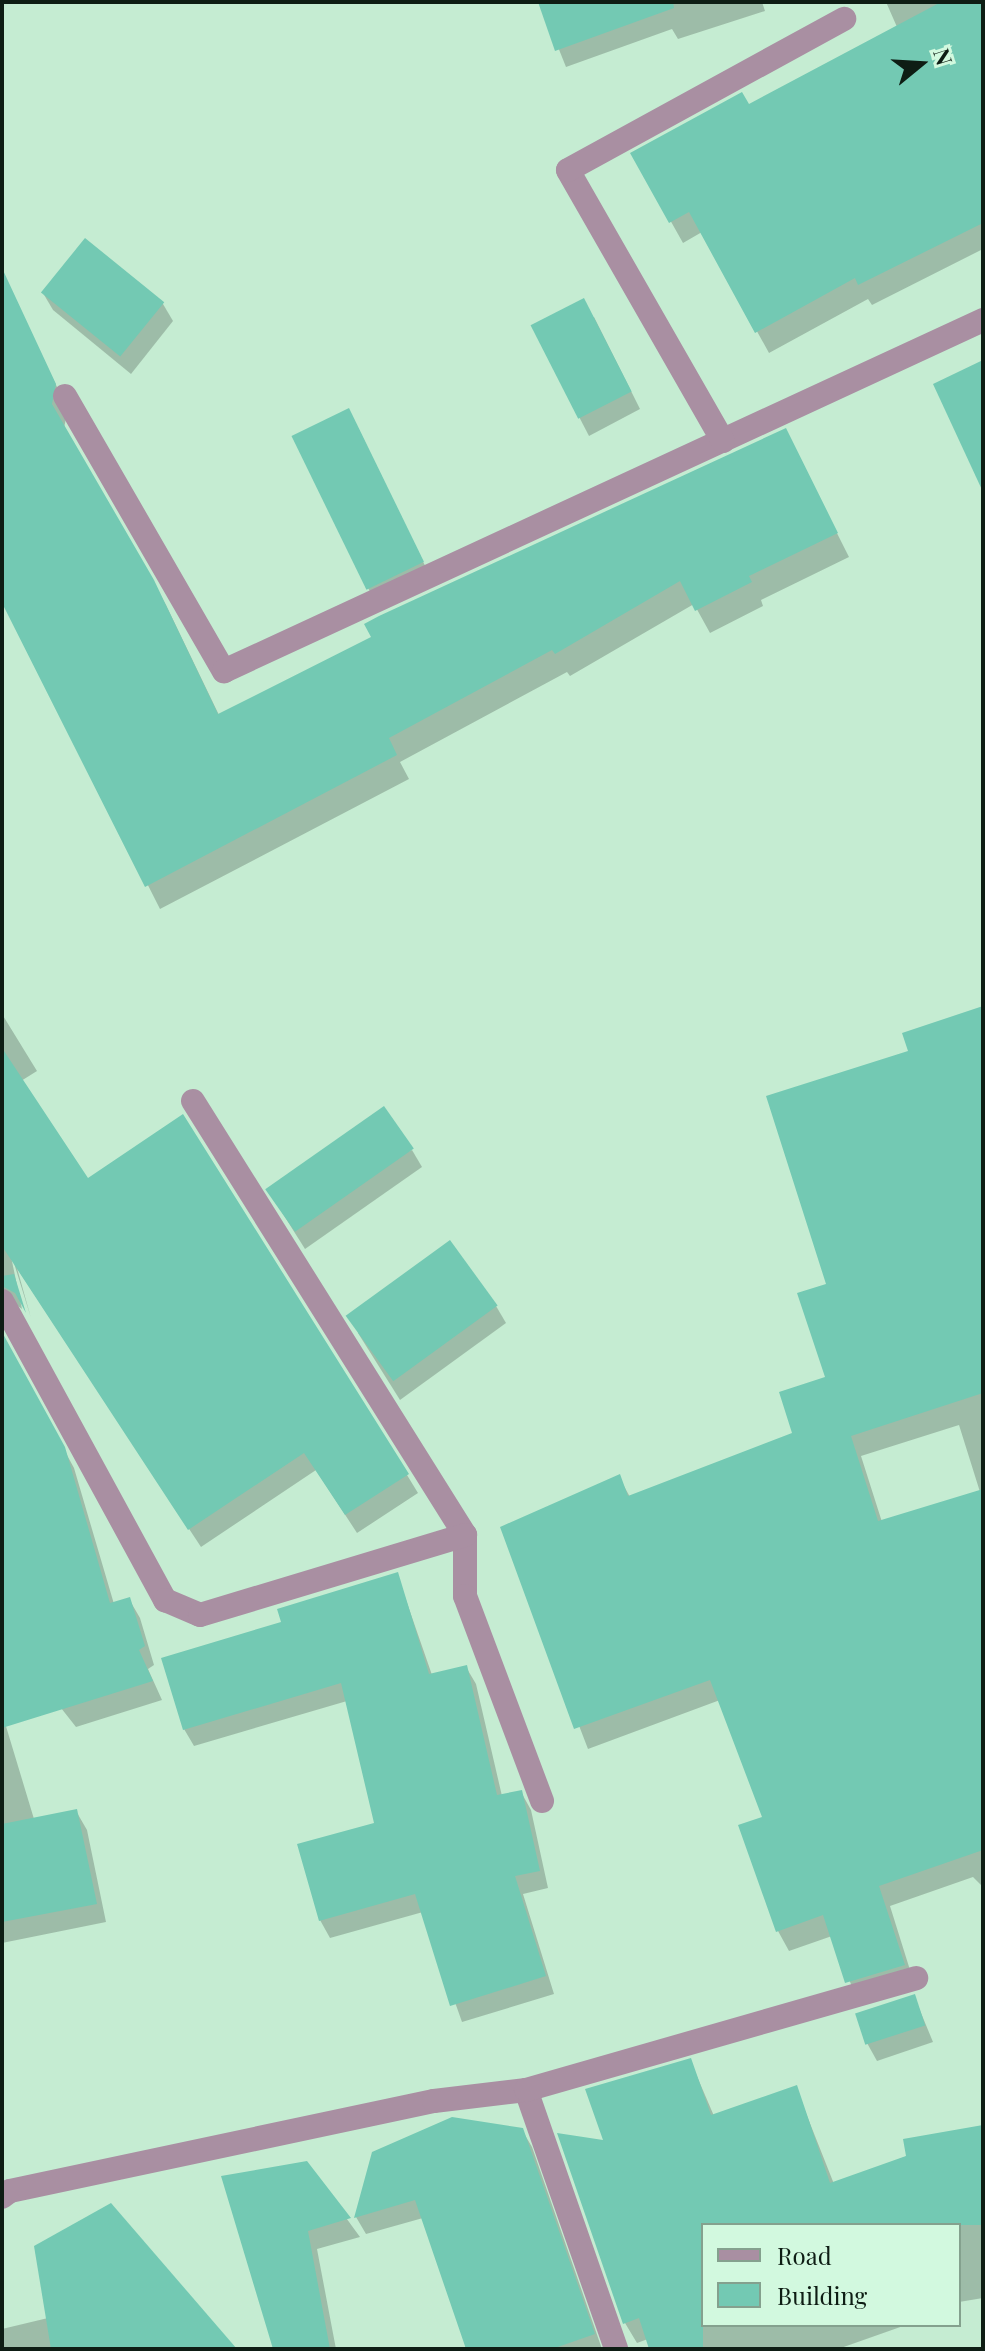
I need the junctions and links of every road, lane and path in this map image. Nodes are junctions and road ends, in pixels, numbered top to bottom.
1 (844, 19) dead end
2 (983, 320) edge
3 (65, 396) dead end
4 (723, 441) junction
5 (193, 1101) dead end
6 (2, 1301) edge
7 (465, 1535) junction
8 (542, 1801) dead end
9 (916, 1978) dead end
10 (526, 2090) junction
11 (2, 2197) edge
12 (616, 2349) edge

1 - 4 street
2 - 4 street
3 - 4 street
5 - 7 street
6 - 7 street
7 - 8 street
9 - 10 street
10 - 11 street
10 - 12 street

